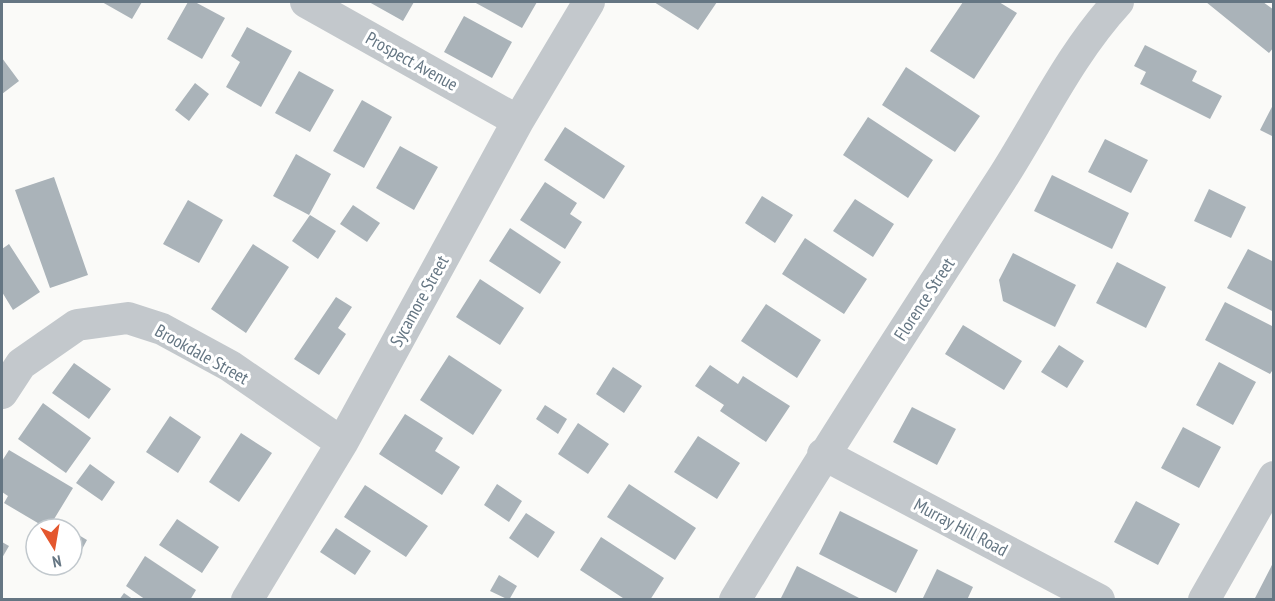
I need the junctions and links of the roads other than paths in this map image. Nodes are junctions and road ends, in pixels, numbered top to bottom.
1 (306, 2) edge
2 (589, 2) edge
3 (1118, 2) edge
4 (518, 120) junction
5 (2, 393) edge
6 (342, 443) junction
7 (823, 454) junction
8 (1274, 477) edge
9 (247, 600) edge
10 (735, 600) edge
11 (1099, 600) edge
12 (1204, 600) edge

1 - 4 street, Prospect Avenue
2 - 4 street, Sycamore Street
3 - 7 street, Florence Street
4 - 6 street, Sycamore Street
5 - 6 street, Brookdale Street
6 - 9 street, Sycamore Street
7 - 10 street, Florence Street
7 - 11 street, Murray Hill Road
8 - 12 street

